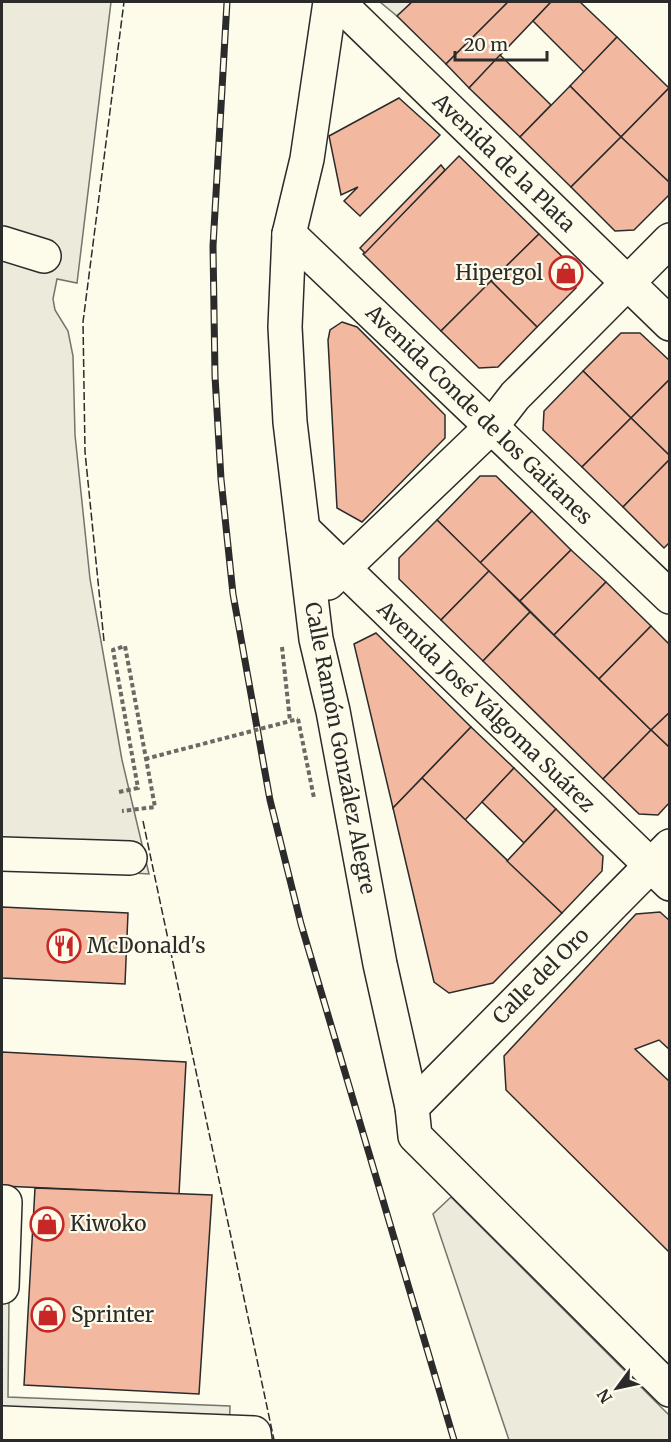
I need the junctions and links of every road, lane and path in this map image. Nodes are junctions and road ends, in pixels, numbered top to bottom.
1 (330, 2) edge
2 (338, 2) edge
3 (289, 234) junction
4 (669, 240) edge
5 (2, 243) edge
6 (44, 256) dead end
7 (627, 283) junction
8 (669, 324) edge
9 (491, 427) junction
10 (303, 529) junction
11 (343, 568) junction
12 (669, 597) edge
13 (310, 602) junction
14 (282, 645) dead end
15 (298, 719) dead end
16 (290, 721) junction
17 (145, 759) junction
18 (119, 792) dead end
19 (122, 811) dead end
20 (2, 854) edge
21 (130, 858) dead end
22 (663, 865) edge
23 (412, 1107) junction
24 (2, 1202) edge
25 (2, 1287) edge
26 (669, 1390) edge
27 (2, 1423) edge
28 (255, 1440) edge

1 - 3 street, Calle Ramón González Alegre
2 - 7 street, Avenida de la Plata
3 - 9 street, Avenida Conde de los Gaitanes
3 - 10 street, Calle Ramón González Alegre
4 - 7 street
5 - 6 street
7 - 8 street, Avenida de la Plata
7 - 9 street
9 - 11 street
9 - 12 street, Avenida Conde de los Gaitanes
10 - 11 street, Avenida José Válgoma Suárez
10 - 13 street, Calle Ramón González Alegre
11 - 13 street
11 - 22 street, Avenida José Válgoma Suárez
13 - 23 street, Calle Ramón González Alegre
14 - 16 path
15 - 16 path, bridge
16 - 17 path, bridge
17 - 18 path
17 - 19 path
20 - 21 street
22 - 23 street, Calle del Oro
23 - 26 street, Calle Ramón González Alegre
24 - 25 street
27 - 28 street

